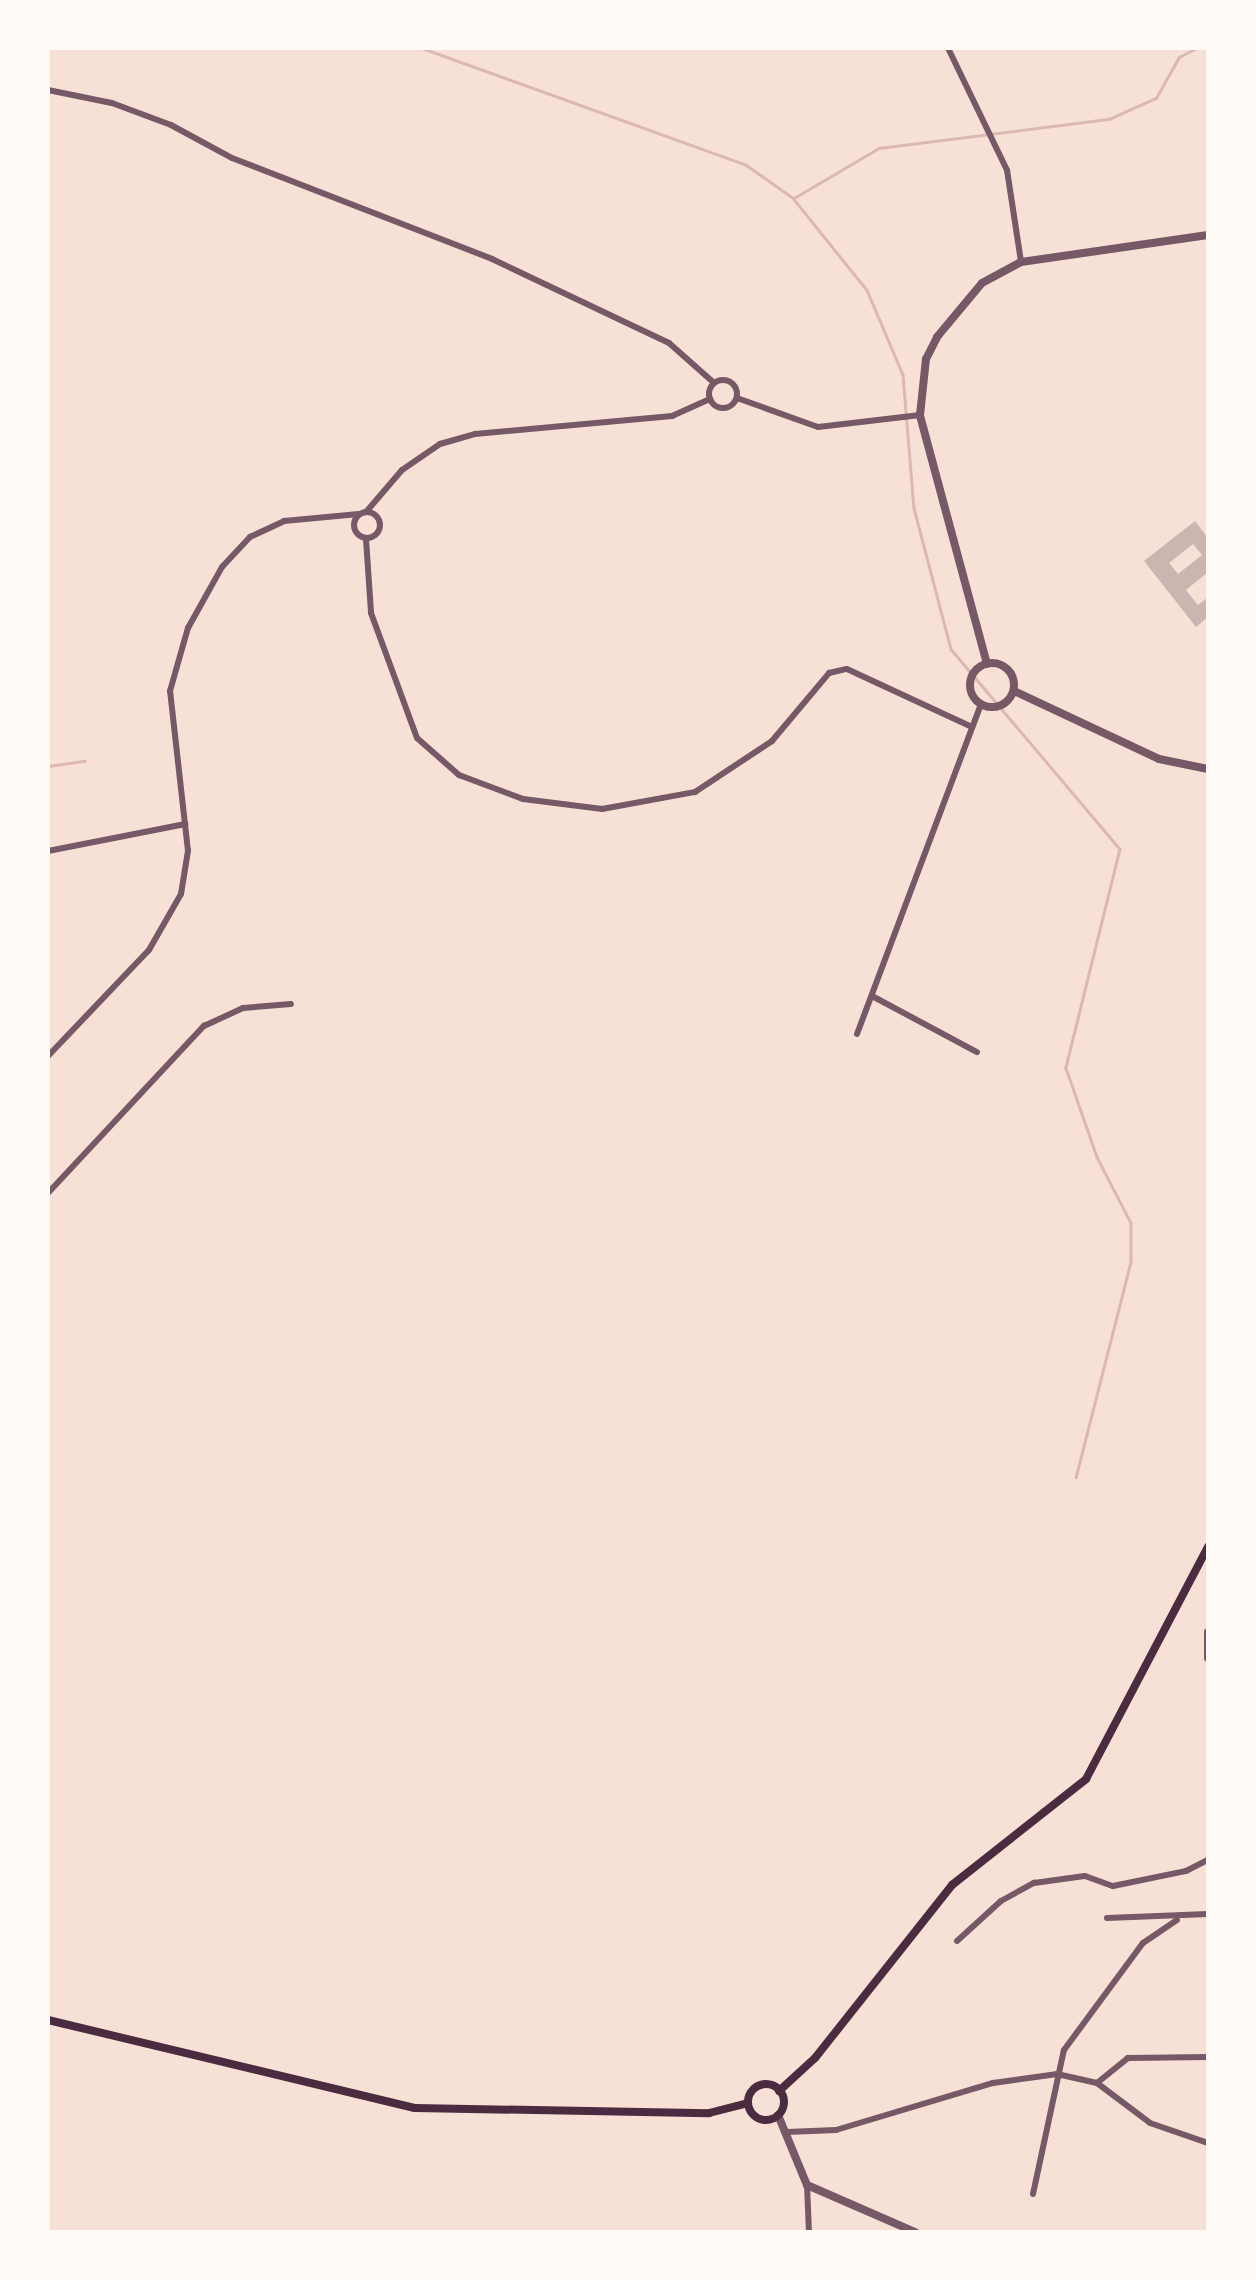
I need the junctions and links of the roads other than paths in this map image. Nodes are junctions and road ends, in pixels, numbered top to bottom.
1 (948, 48) edge
2 (48, 90) edge
3 (1208, 234) edge
4 (1022, 262) junction
5 (714, 382) junction
6 (737, 398) junction
7 (710, 399) junction
8 (920, 415) junction
9 (363, 513) junction
10 (318, 518) junction
11 (356, 532) junction
12 (366, 538) junction
13 (986, 664) junction
14 (1014, 690) junction
15 (982, 704) junction
16 (970, 726) junction
17 (1208, 769) edge
18 (185, 824) junction
19 (48, 851) edge
20 (872, 996) junction
21 (290, 1004) dead end
22 (857, 1034) dead end
23 (977, 1052) dead end
24 (48, 1056) edge
25 (48, 1193) edge
26 (1208, 1547) edge
27 (1208, 1632) edge
28 (1208, 1658) edge
29 (1208, 1860) edge
30 (1208, 1914) edge
31 (1107, 1918) dead end
32 (1178, 1920) junction
33 (958, 1942) dead end
34 (48, 2020) edge
35 (1208, 2057) edge
36 (1058, 2074) junction
37 (1097, 2083) junction
38 (780, 2091) junction
39 (748, 2103) junction
40 (778, 2115) junction
41 (786, 2132) junction
42 (1208, 2144) edge
43 (807, 2184) junction
44 (1033, 2194) dead end
45 (809, 2232) edge
46 (914, 2232) edge

1 - 4 street
2 - 5 street
3 - 4 street
4 - 8 street
5 - 6 street
5 - 7 street
6 - 7 street
6 - 8 street
7 - 9 street
8 - 13 street
9 - 10 street
9 - 11 street
9 - 12 street
10 - 11 street
10 - 18 street
11 - 12 street
12 - 16 street
13 - 14 street
13 - 15 street
14 - 15 street
14 - 17 street
15 - 16 street
16 - 20 street
18 - 19 street
18 - 24 street
20 - 22 street
20 - 23 street
21 - 25 street
26 - 38 main road
27 - 28 street
29 - 33 street
30 - 32 street
31 - 32 street
32 - 36 street
34 - 39 main road
35 - 37 street
36 - 37 street
36 - 41 street
36 - 44 street
37 - 42 street
38 - 39 main road
38 - 40 main road
39 - 40 main road
40 - 41 street
41 - 43 street
43 - 45 street
43 - 46 street

